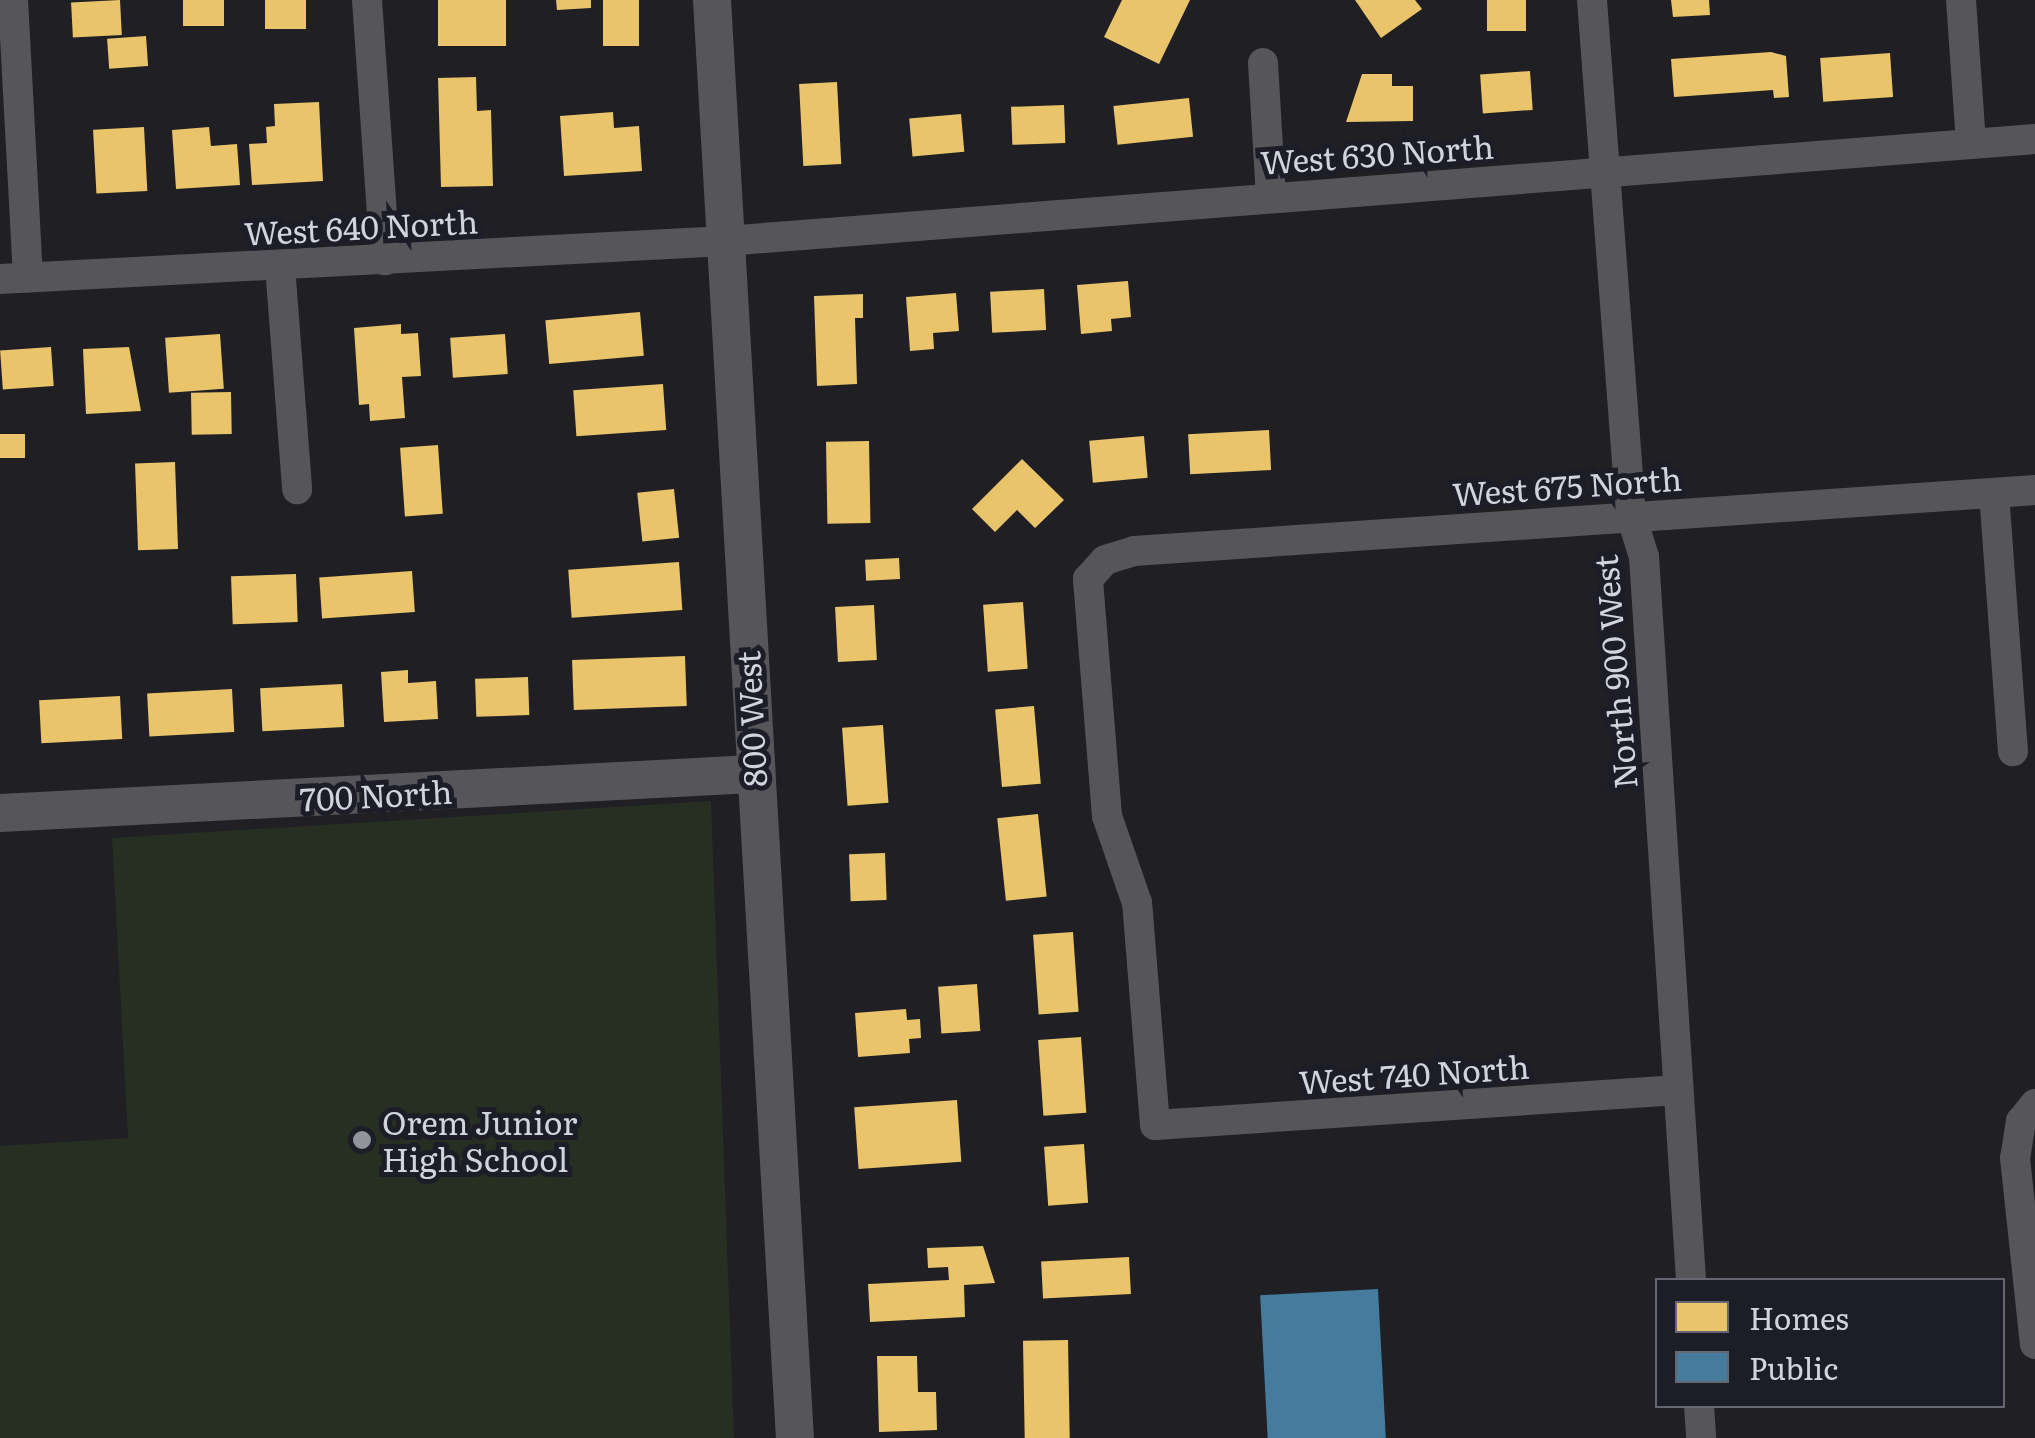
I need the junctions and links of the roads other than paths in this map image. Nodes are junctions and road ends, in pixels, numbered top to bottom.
1 (13, 0) edge
2 (367, 0) edge
3 (712, 0) edge
4 (1592, 0) edge
5 (1961, 0) edge
6 (1263, 63) dead end
7 (2035, 139) edge
8 (1971, 143) junction
9 (1604, 171) junction
10 (1271, 196) junction
11 (725, 241) junction
12 (385, 260) junction
13 (280, 266) junction
14 (14, 278) edge
15 (297, 488) dead end
16 (2035, 490) edge
17 (1994, 493) junction
18 (1631, 515) junction
19 (2013, 751) dead end
20 (753, 774) junction
21 (0, 813) edge
22 (1678, 1090) junction
23 (2035, 1104) edge
24 (1155, 1125) joint
25 (1690, 1278) edge
26 (2035, 1344) edge
27 (1699, 1408) edge
28 (795, 1438) edge
29 (1702, 1438) edge

1 - 14 street
2 - 12 street
3 - 11 street, 800 West
4 - 9 street, North 900 West
5 - 8 street
6 - 10 street
7 - 8 street, West 630 North
8 - 9 street, West 630 North
9 - 10 street, West 630 North
9 - 18 street, North 900 West
10 - 11 street, West 630 North
11 - 12 street, West 640 North
11 - 20 street, 800 West
12 - 13 street, West 640 North
13 - 14 street, West 640 North
13 - 15 street
16 - 17 street, West 675 North
17 - 18 street, West 675 North
17 - 19 street
18 - 22 street, North 900 West
18 - 24 street, West 675 North
20 - 21 street, 700 North
20 - 28 street, 800 West
22 - 24 street, West 740 North
22 - 25 street, North 900 West
23 - 26 street
27 - 29 street

